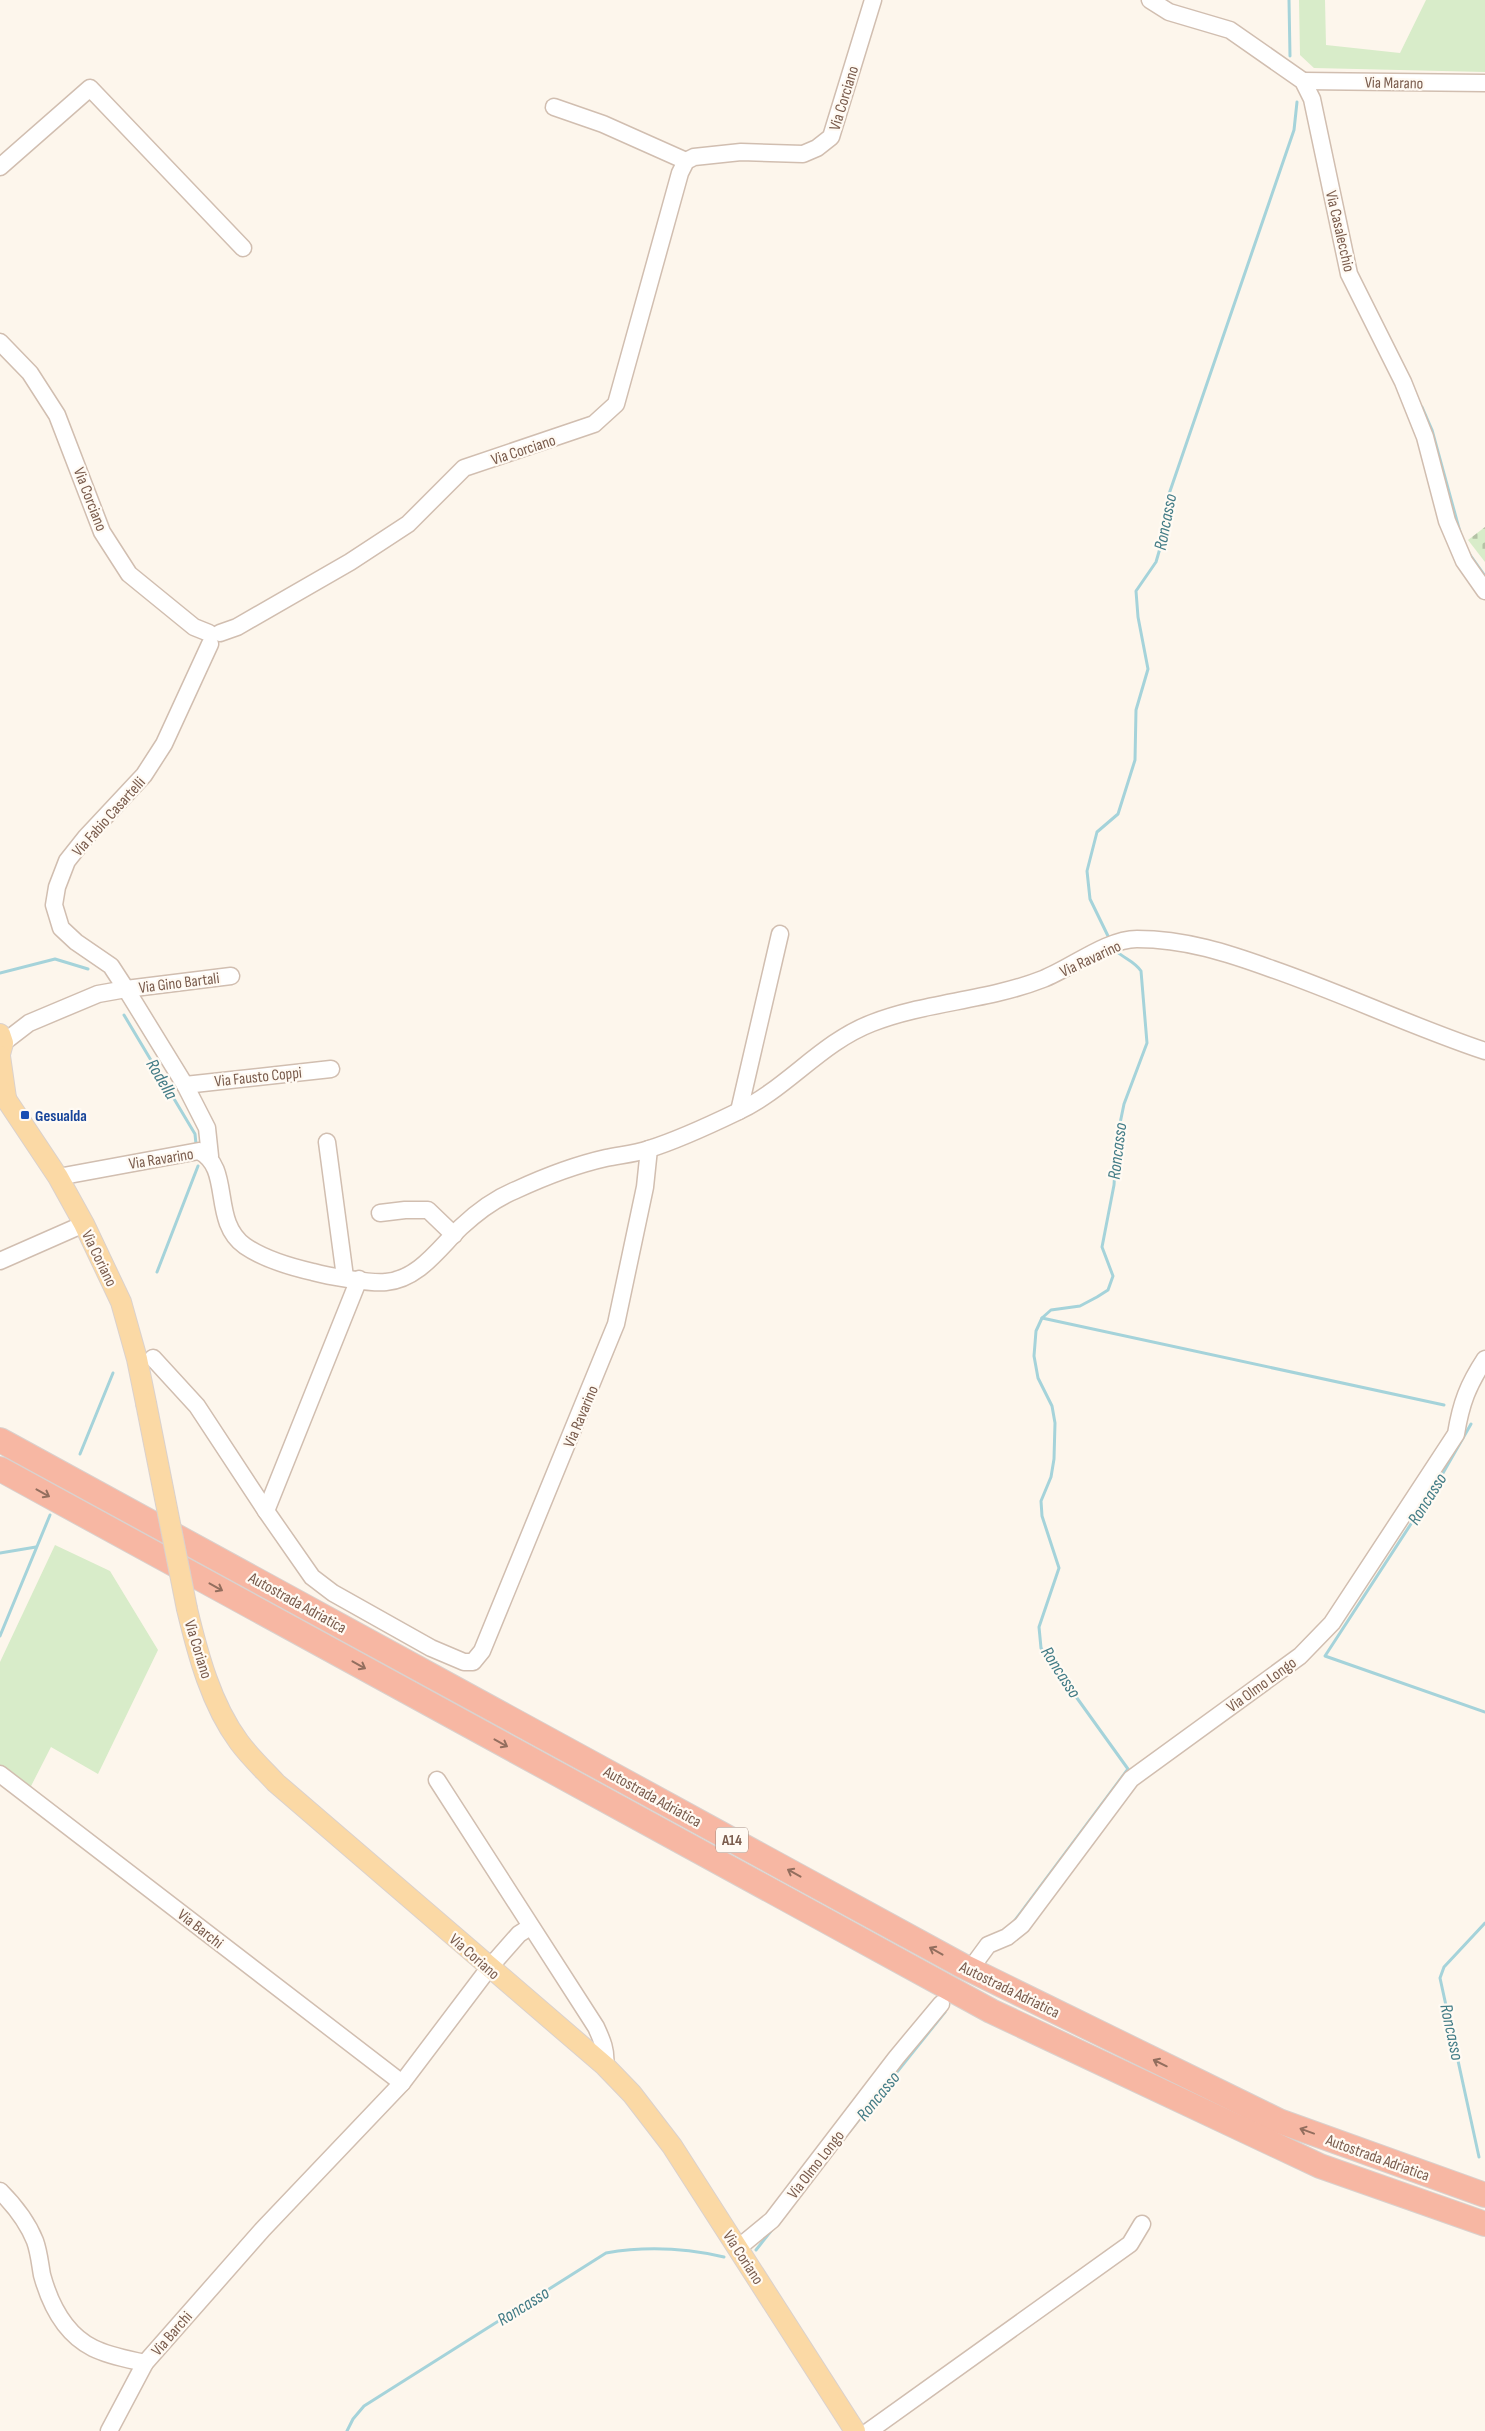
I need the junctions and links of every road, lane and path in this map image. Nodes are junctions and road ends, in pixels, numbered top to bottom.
1 (873, 0) edge
2 (1150, 0) edge
3 (1302, 81) junction
4 (1485, 83) edge
5 (554, 107) dead end
6 (686, 161) junction
7 (0, 167) edge
8 (243, 248) dead end
9 (0, 342) edge
10 (1485, 591) edge
11 (213, 637) junction
12 (780, 934) dead end
13 (231, 976) dead end
14 (126, 989) junction
15 (1, 1043) edge
16 (1485, 1052) edge
17 (331, 1069) dead end
18 (186, 1085) junction
19 (3, 1094) edge
20 (739, 1111) junction
21 (327, 1142) dead end
22 (649, 1149) junction
23 (210, 1156) junction
24 (58, 1176) junction
25 (380, 1213) dead end
26 (84, 1224) junction
27 (454, 1235) junction
28 (0, 1260) edge
29 (352, 1278) junction
30 (153, 1358) dead end
31 (1485, 1359) edge
32 (0, 1440) edge
33 (0, 1469) edge
34 (266, 1512) junction
35 (0, 1774) edge
36 (437, 1780) dead end
37 (530, 1927) junction
38 (977, 1960) dead end
39 (489, 1968) junction
40 (942, 2004) dead end
41 (605, 2066) junction
42 (402, 2083) junction
43 (0, 2191) edge
44 (1485, 2195) edge
45 (1142, 2224) dead end
46 (1485, 2224) edge
47 (738, 2248) junction
48 (145, 2363) junction
49 (109, 2431) edge
50 (855, 2431) edge
51 (869, 2431) edge

1 - 6 street, Via Corciano
2 - 3 street, Via Casalecchio
3 - 4 street, Via Marano
3 - 10 street, Via Casalecchio
5 - 6 street
6 - 11 street, Via Corciano
7 - 8 street
9 - 11 street, Via Corciano
11 - 14 street, Via Fabio Casartelli
12 - 20 street
13 - 14 street, Via Gino Bartali
14 - 15 street, Via Coriano
14 - 18 street, Via Fabio Casartelli
15 - 19 main road, Via Coriano
16 - 20 street, Via Ravarino
17 - 18 street, Via Fausto Coppi
18 - 23 street, Via Fabio Casartelli
19 - 24 main road, Via Coriano
20 - 22 street, Via Ravarino
21 - 29 street
22 - 27 street, Via Ravarino
22 - 34 street, Via Ravarino
23 - 24 street, Via Ravarino
23 - 29 street, Via Ravarino
24 - 26 main road, Via Coriano
25 - 27 street
26 - 28 street
26 - 39 main road, Via Coriano, bridge
27 - 29 street, Via Ravarino
29 - 34 street
30 - 34 street
31 - 38 street, Via Olmo Longo
44 -> 32 highway, Autostrada Adriatica / A14
33 -> 46 highway, Autostrada Adriatica / A14
35 - 42 street, Via Barchi
36 - 37 street
37 - 39 street, Via Barchi
37 - 41 street
39 - 41 main road, Via Coriano
39 - 42 street, Via Barchi
40 - 47 street, Via Olmo Longo
41 - 47 main road, Via Coriano
42 - 48 street, Via Barchi
43 - 48 street, Via Barchi
45 - 51 street
47 - 50 main road, Via Coriano
48 - 49 street, Via Barchi

